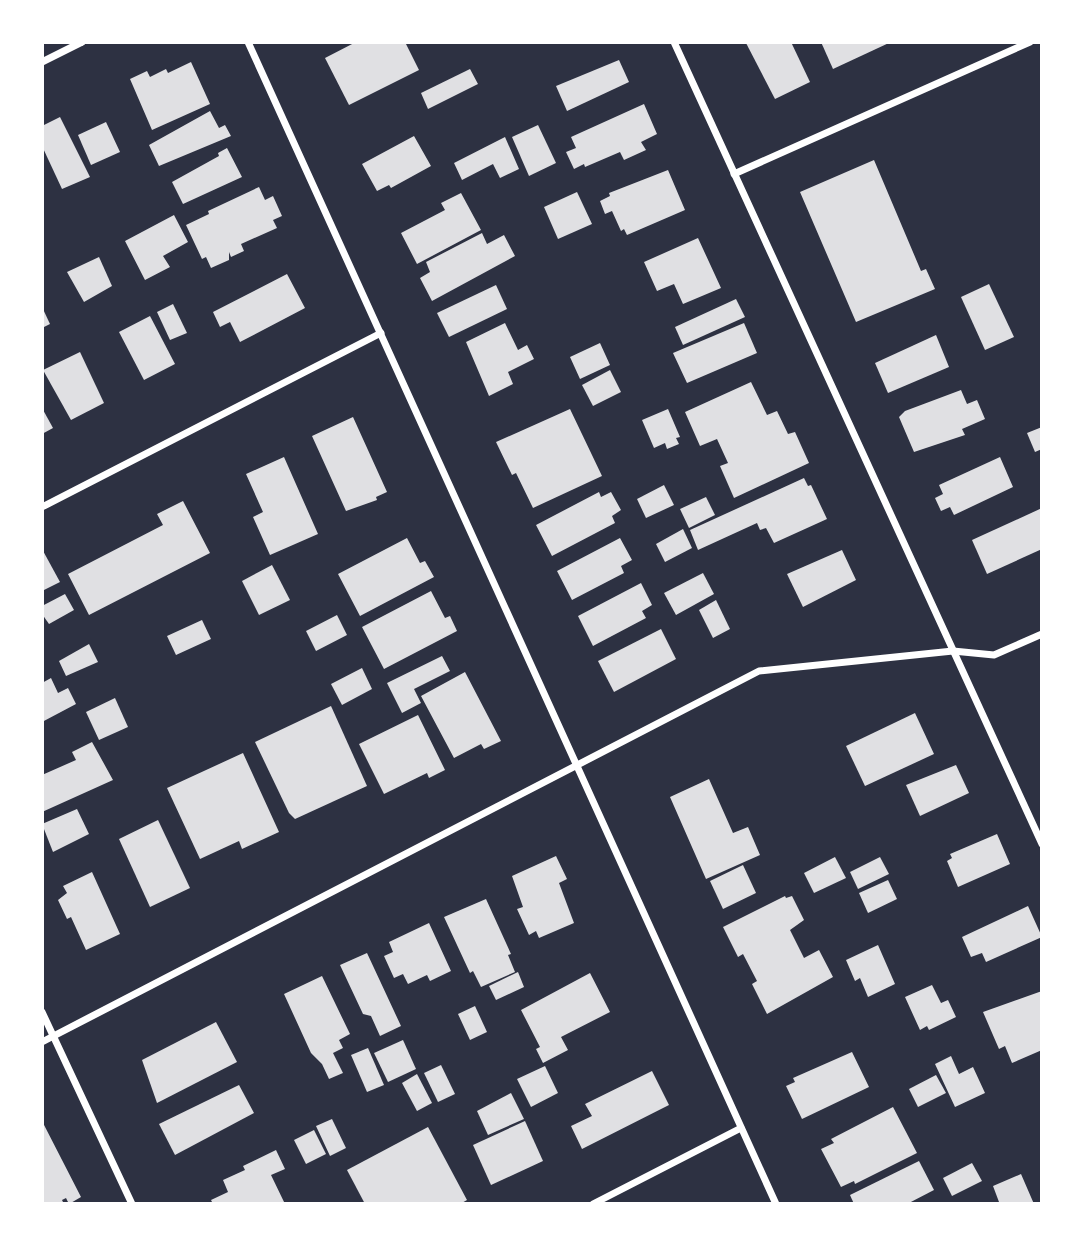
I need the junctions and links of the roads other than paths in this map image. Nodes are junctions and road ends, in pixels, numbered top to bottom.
1 (82, 42) edge
2 (248, 42) edge
3 (674, 42) edge
4 (1030, 42) edge
5 (42, 62) edge
6 (734, 174) junction
7 (382, 332) junction
8 (42, 507) edge
9 (1042, 634) edge
10 (953, 651) junction
11 (578, 766) junction
12 (1042, 844) edge
13 (42, 1012) edge
14 (54, 1036) junction
15 (42, 1042) edge
16 (741, 1128) junction
17 (132, 1204) edge
18 (593, 1204) edge
19 (776, 1204) edge

1 - 5 street
2 - 7 street
3 - 6 street
4 - 6 street
6 - 10 street
7 - 8 street
7 - 11 street
9 - 10 street
10 - 11 street
10 - 12 street
11 - 14 street
11 - 16 street
13 - 14 street
14 - 15 street
14 - 17 street
16 - 18 street
16 - 19 street

